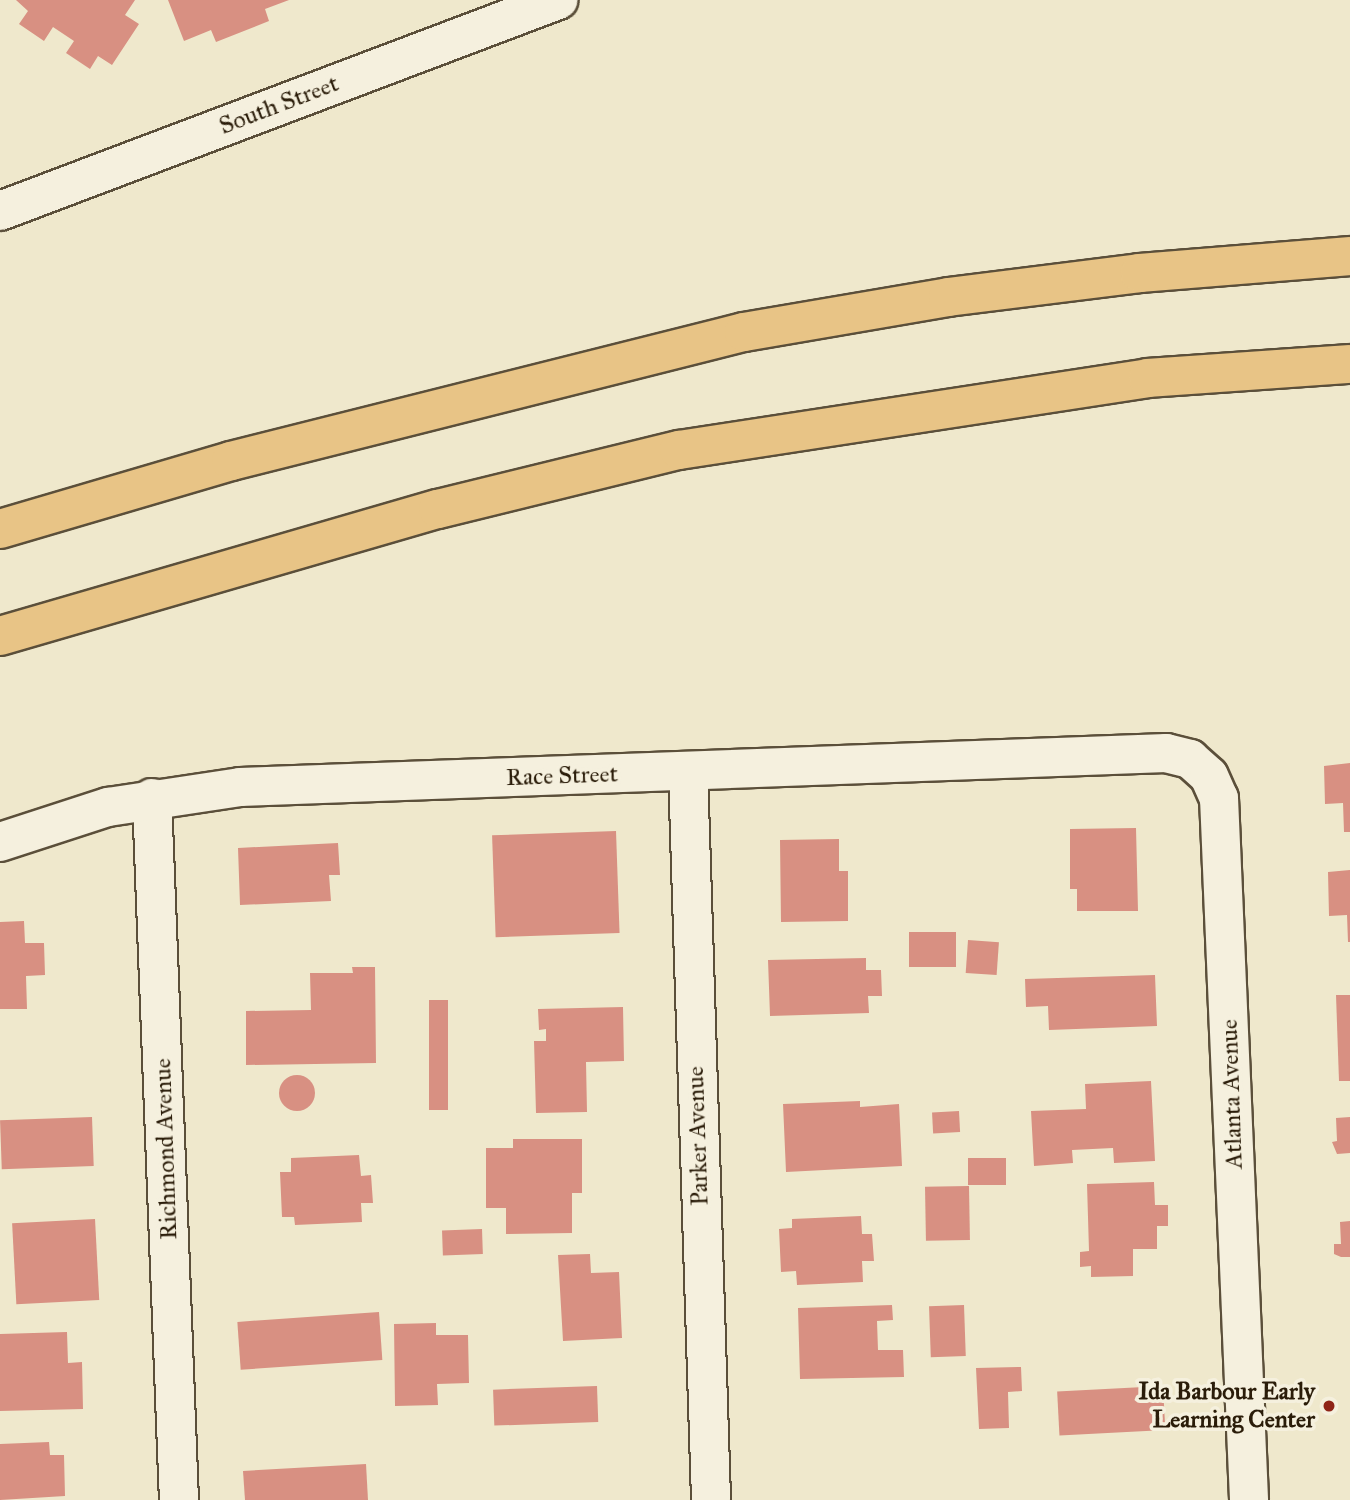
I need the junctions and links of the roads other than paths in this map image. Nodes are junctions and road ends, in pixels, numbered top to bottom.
1 (558, 0) edge
2 (0, 211) edge
3 (1350, 256) edge
4 (1350, 364) edge
5 (0, 529) edge
6 (0, 636) edge
7 (1130, 754) joint
8 (688, 771) junction
9 (152, 798) junction
10 (0, 842) edge
11 (179, 1500) edge
12 (711, 1500) edge
13 (1249, 1500) edge

1 - 2 street, South Street
3 - 5 highway
4 - 6 highway
7 - 8 street, Race Street
7 - 13 street, Atlanta Avenue
8 - 9 street, Race Street
8 - 12 street, Parker Avenue
9 - 10 street, Race Street
9 - 11 street, Richmond Avenue

